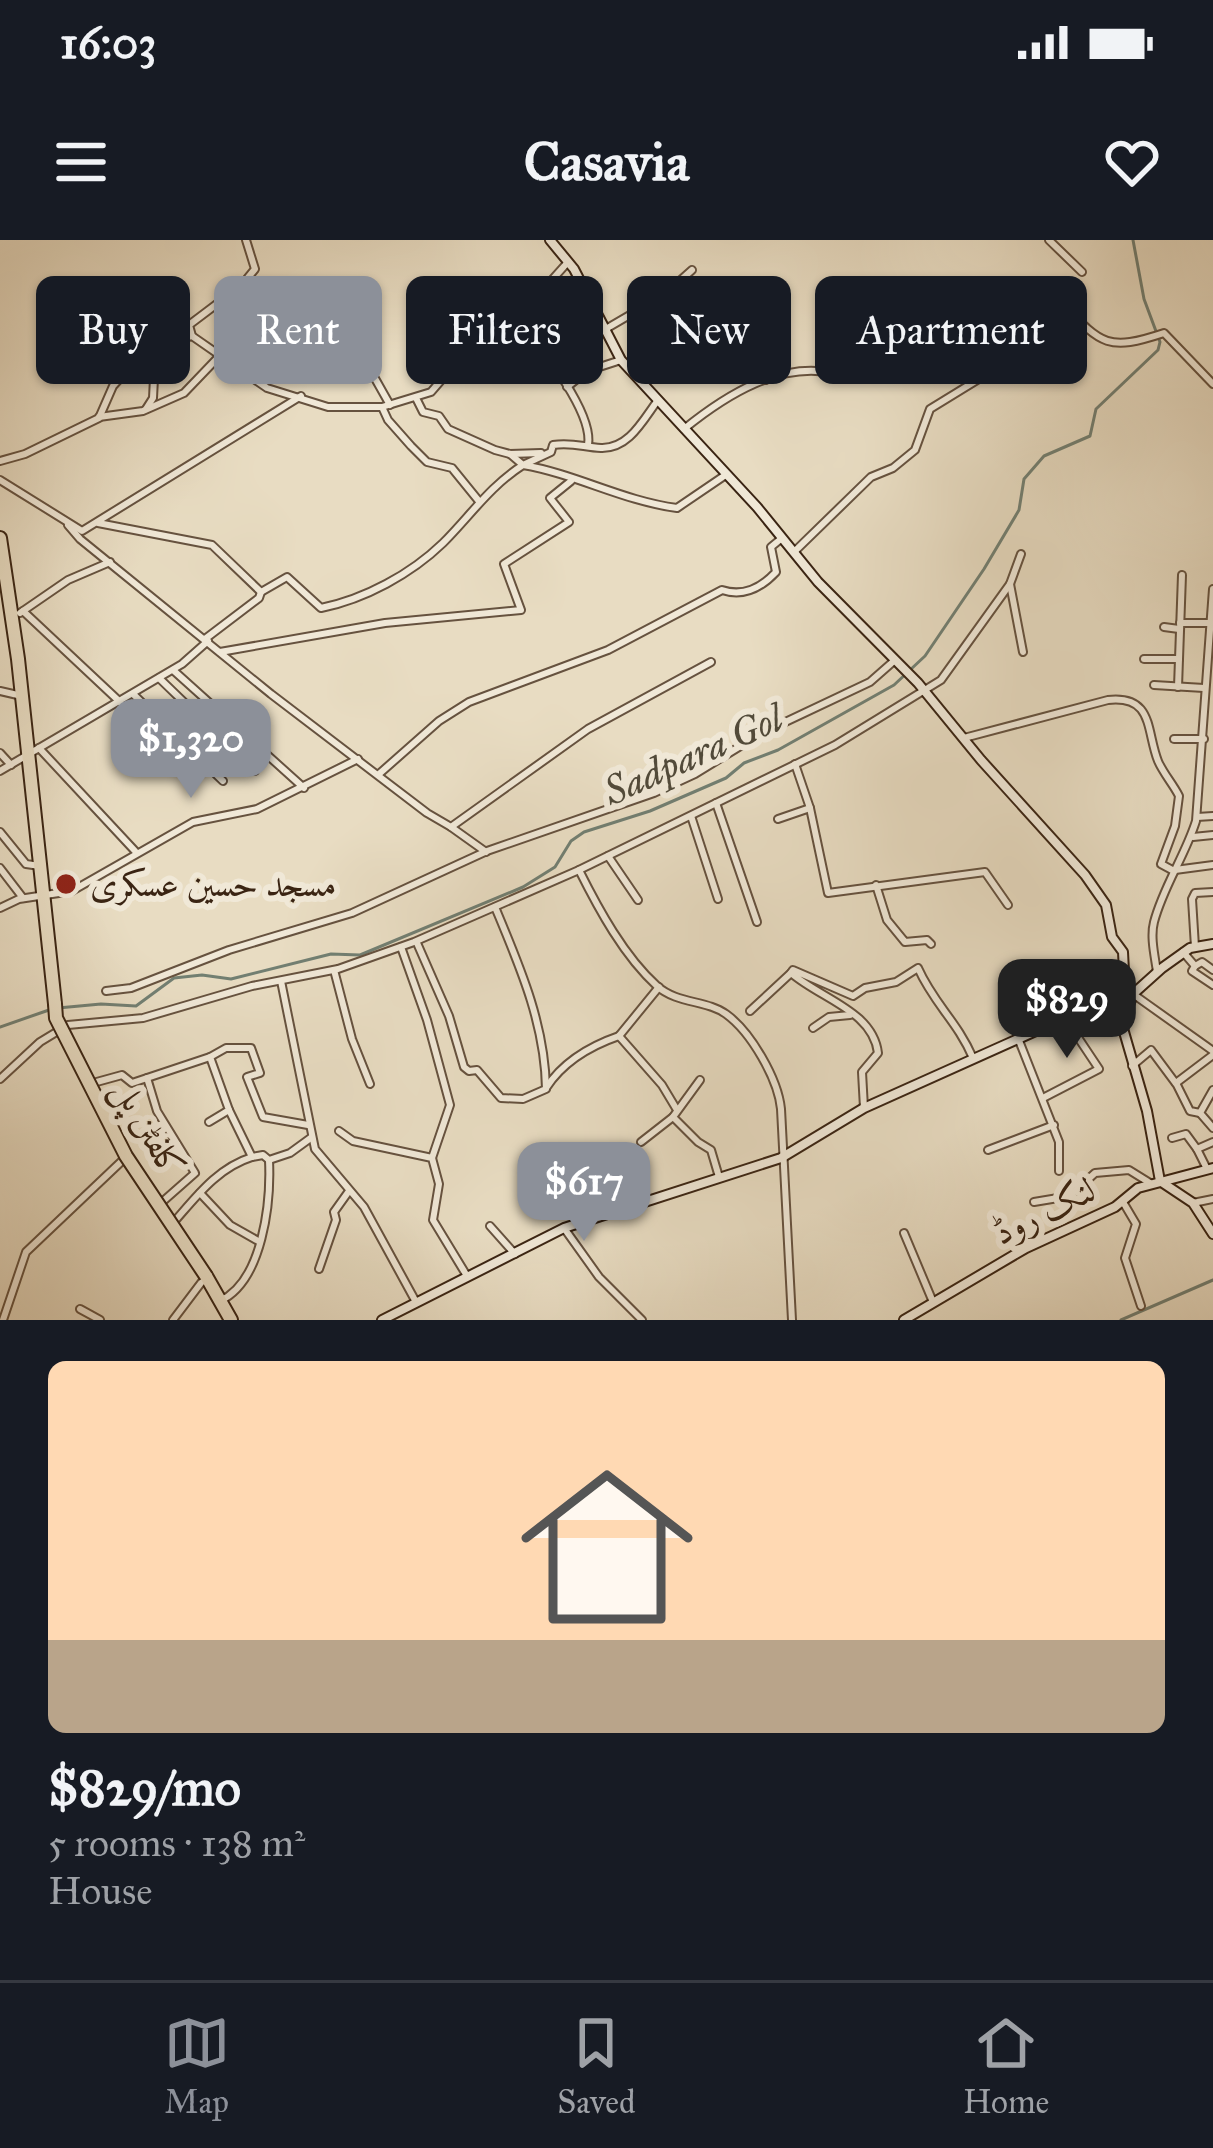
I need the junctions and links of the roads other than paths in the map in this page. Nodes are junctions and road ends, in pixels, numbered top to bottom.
1 (246, 240) edge
2 (550, 240) edge
3 (1048, 240) edge
4 (568, 262) junction
5 (692, 270) dead end
6 (1082, 272) dead end
7 (558, 276) edge
8 (604, 330) junction
9 (191, 336) joint
10 (214, 352) edge
11 (621, 361) junction
12 (214, 362) edge
13 (1213, 383) edge
14 (115, 384) edge
15 (154, 384) edge
16 (261, 384) edge
17 (375, 384) edge
18 (441, 384) edge
19 (565, 384) edge
20 (758, 384) edge
21 (567, 387) junction
22 (301, 396) junction
23 (416, 398) junction
24 (658, 400) junction
25 (386, 406) junction
26 (146, 409) junction
27 (99, 418) junction
28 (684, 429) junction
29 (588, 445) junction
30 (548, 453) junction
31 (510, 454) junction
32 (0, 461) edge
33 (523, 465) junction
34 (727, 474) junction
35 (0, 480) edge
36 (572, 481) junction
37 (478, 500) junction
38 (98, 523) junction
39 (68, 525) junction
40 (0, 538) edge
41 (782, 538) junction
42 (794, 552) junction
43 (1021, 554) dead end
44 (110, 562) junction
45 (1182, 575) dead end
46 (1010, 584) junction
47 (1213, 589) edge
48 (261, 592) junction
49 (1169, 611) dead end
50 (1180, 611) junction
51 (11, 618) edge
52 (1210, 622) junction
53 (1179, 626) junction
54 (1164, 627) dead end
55 (207, 640) junction
56 (220, 652) junction
57 (1024, 652) dead end
58 (1144, 659) dead end
59 (1179, 659) junction
60 (897, 661) junction
61 (711, 662) dead end
62 (173, 670) junction
63 (159, 678) junction
64 (1154, 685) dead end
65 (921, 687) junction
66 (1178, 687) junction
67 (1205, 688) junction
68 (0, 691) edge
69 (133, 694) junction
70 (22, 696) junction
71 (120, 702) junction
72 (1209, 709) edge
73 (962, 739) junction
74 (1174, 739) dead end
75 (1207, 740) edge
76 (34, 752) junction
77 (0, 753) edge
78 (1213, 755) edge
79 (1202, 756) junction
80 (358, 758) junction
81 (795, 764) junction
82 (11, 765) junction
83 (255, 771) dead end
84 (0, 772) edge
85 (379, 774) junction
86 (223, 781) dead end
87 (1213, 781) edge
88 (1199, 782) junction
89 (304, 788) junction
90 (1213, 800) edge
91 (1198, 801) junction
92 (716, 802) junction
93 (810, 808) junction
94 (691, 816) junction
95 (1213, 816) edge
96 (1197, 817) junction
97 (778, 818) dead end
98 (451, 827) junction
99 (0, 832) edge
100 (1213, 836) edge
101 (1191, 837) junction
102 (136, 852) junction
103 (486, 852) junction
104 (608, 856) junction
105 (1213, 865) edge
106 (40, 866) junction
107 (0, 868) edge
108 (579, 870) junction
109 (1174, 871) junction
110 (876, 885) junction
111 (1213, 892) edge
112 (44, 896) junction
113 (23, 898) junction
114 (718, 899) dead end
115 (638, 900) dead end
116 (1008, 905) dead end
117 (0, 908) edge
118 (495, 908) junction
119 (757, 922) dead end
120 (416, 941) junction
121 (931, 944) dead end
122 (1213, 944) edge
123 (401, 947) junction
124 (1196, 947) junction
125 (1183, 952) junction
126 (1195, 966) junction
127 (334, 970) junction
128 (1213, 970) edge
129 (1157, 972) junction
130 (791, 974) junction
131 (281, 981) junction
132 (1036, 982) dead end
133 (1213, 986) edge
134 (659, 987) junction
135 (106, 991) dead end
136 (1129, 993) junction
137 (750, 1011) dead end
138 (854, 1015) junction
139 (1065, 1018) junction
140 (1051, 1024) junction
141 (813, 1028) dead end
142 (619, 1036) junction
143 (1018, 1039) junction
144 (1213, 1053) edge
145 (210, 1058) junction
146 (974, 1058) junction
147 (1131, 1066) junction
148 (0, 1078) edge
149 (147, 1078) junction
150 (700, 1080) dead end
151 (1176, 1083) junction
152 (89, 1084) junction
153 (370, 1084) dead end
154 (546, 1089) junction
155 (1213, 1090) edge
156 (1043, 1098) junction
157 (864, 1108) junction
158 (229, 1110) junction
159 (675, 1113) junction
160 (1200, 1113) junction
161 (209, 1121) dead end
162 (308, 1124) junction
163 (1054, 1125) junction
164 (1213, 1129) edge
165 (339, 1131) dead end
166 (312, 1137) junction
167 (1172, 1138) dead end
168 (640, 1142) dead end
169 (1213, 1142) edge
170 (1196, 1149) junction
171 (988, 1150) dead end
172 (126, 1156) junction
173 (252, 1157) junction
174 (781, 1157) junction
175 (432, 1158) junction
176 (269, 1160) junction
177 (1210, 1169) edge
178 (1059, 1171) dead end
179 (719, 1177) junction
180 (1155, 1182) junction
181 (349, 1191) junction
182 (200, 1193) junction
183 (1213, 1199) edge
184 (1034, 1202) dead end
185 (1123, 1202) junction
186 (1193, 1203) junction
187 (158, 1205) junction
188 (172, 1225) junction
189 (490, 1226) dead end
190 (564, 1228) junction
191 (904, 1233) dead end
192 (1213, 1234) edge
193 (260, 1242) junction
194 (515, 1254) junction
195 (319, 1269) dead end
196 (206, 1276) junction
197 (469, 1279) junction
198 (3, 1297) edge
199 (220, 1301) junction
200 (933, 1302) junction
201 (417, 1303) junction
202 (1141, 1306) dead end
203 (80, 1309) dead end
204 (400, 1316) edge
205 (3, 1320) edge
206 (100, 1320) edge
207 (173, 1320) edge
208 (231, 1320) edge
209 (382, 1320) edge
210 (642, 1320) edge
211 (792, 1320) edge
212 (904, 1320) edge

1 - 9 street
2 - 4 main road
3 - 6 street
4 - 7 street
4 - 8 main road
5 - 8 street
8 - 11 main road
9 - 10 street
11 - 21 street
11 - 24 main road
12 - 26 street
13 - 42 street
14 - 27 street
15 - 26 street
16 - 22 street
17 - 25 street
18 - 23 street
19 - 21 street
20 - 28 street
21 - 29 street
22 - 25 street
22 - 38 street
23 - 25 street
23 - 31 street
24 - 28 main road
24 - 29 street
25 - 37 street
26 - 27 street
27 - 32 street
28 - 34 main road
29 - 30 street
30 - 31 street
30 - 33 street
31 - 33 street
33 - 36 street
33 - 37 street
34 - 36 street
34 - 41 main road
35 - 39 street
36 - 56 street
37 - 48 street
38 - 39 street
38 - 48 street
39 - 44 street
40 - 51 highway, کلفٹن پل
41 - 42 main road
41 - 85 street
42 - 60 main road
43 - 46 street
44 - 51 street
44 - 55 street
45 - 50 street
46 - 57 street
46 - 65 street
47 - 52 street
48 - 55 street
49 - 50 street
50 - 53 street
51 - 70 highway, کلفٹن پل
51 - 71 street
52 - 53 street
52 - 67 street
53 - 54 street
53 - 59 street
55 - 56 street
55 - 62 street
56 - 80 street
58 - 59 street
59 - 66 street
60 - 65 main road
60 - 103 street
61 - 98 street
62 - 63 street
62 - 89 street
63 - 69 street
63 - 83 street
64 - 66 street
65 - 73 main road
65 - 81 street
66 - 67 street
67 - 72 street
68 - 70 street
69 - 71 street
69 - 86 street
70 - 76 highway, کلفٹن پل
71 - 76 street
72 - 75 street
73 - 109 street
73 - 136 main road
74 - 75 street
75 - 79 street
76 - 82 street
76 - 102 street
76 - 106 highway, کلفٹن پل
77 - 82 street
78 - 79 street
79 - 88 street
80 - 85 street
80 - 89 street
81 - 92 street
81 - 93 street
82 - 84 street
85 - 98 street
87 - 88 street
88 - 91 street
89 - 102 street
90 - 91 street
91 - 96 street
92 - 94 street
92 - 119 street
93 - 97 street
93 - 110 street
94 - 104 street
94 - 114 street
95 - 96 street
96 - 101 street
98 - 103 street
99 - 106 street
100 - 101 street
101 - 109 street
102 - 112 street
103 - 135 street
104 - 108 street
104 - 115 street
105 - 109 street
106 - 112 highway, کلفٹن پل
107 - 113 street
108 - 118 street
108 - 134 street
109 - 129 street
110 - 116 street
110 - 121 street
111 - 124 street
112 - 113 street
112 - 152 highway, کلفٹن پل, bridge
113 - 117 street
118 - 120 street
118 - 154 street
120 - 123 street
120 - 154 street
122 - 124 main road
123 - 127 street
123 - 175 street
124 - 125 main road
125 - 126 street
125 - 129 main road
126 - 128 street
126 - 133 street
127 - 131 street
127 - 153 street
129 - 136 main road
130 - 137 street
130 - 138 street
130 - 146 street
131 - 148 street
131 - 162 street
132 - 140 street
134 - 142 street
134 - 174 street
136 - 139 main road
136 - 144 street
136 - 147 main road
138 - 141 street
138 - 157 street
139 - 140 main road
139 - 156 street
140 - 143 main road
142 - 154 street
142 - 159 street
143 - 146 main road
143 - 156 street
144 - 151 street
145 - 149 street
145 - 158 street
145 - 162 street
146 - 157 main road
147 - 151 street
147 - 180 main road
149 - 152 street
149 - 187 street
150 - 159 street
151 - 160 street
152 - 172 highway, کلفٹن پل, bridge
155 - 160 street
156 - 163 street
157 - 174 main road
158 - 161 street
158 - 173 street
159 - 168 street
159 - 179 street
160 - 164 street
162 - 166 street
163 - 171 street
163 - 178 street
165 - 175 street
166 - 176 street
166 - 181 street
167 - 170 street
169 - 170 street
170 - 177 street
172 - 187 highway, کلفٹن پل, bridge
172 - 198 street
173 - 176 street
173 - 182 street
174 - 179 main road
174 - 211 street
175 - 197 street
176 - 193 street
177 - 180 main road, لنک روڈ
179 - 190 main road
180 - 184 street
180 - 185 main road, لنک روڈ
180 - 186 main road
181 - 195 street
181 - 201 street
182 - 188 street
182 - 193 street
183 - 186 street
185 - 200 main road, لنک روڈ
185 - 202 street
186 - 192 main road
187 - 188 highway, کلفٹن پل, bridge
188 - 196 highway, کلفٹن پل, bridge
189 - 194 street
190 - 194 main road
190 - 210 street
191 - 200 street
193 - 199 street
194 - 197 main road
196 - 199 highway, کلفٹن پل
196 - 207 street
197 - 201 main road
198 - 205 street
199 - 208 highway, کلفٹن پل
200 - 212 main road, لنک روڈ
201 - 204 main road
203 - 206 street
204 - 209 main road

